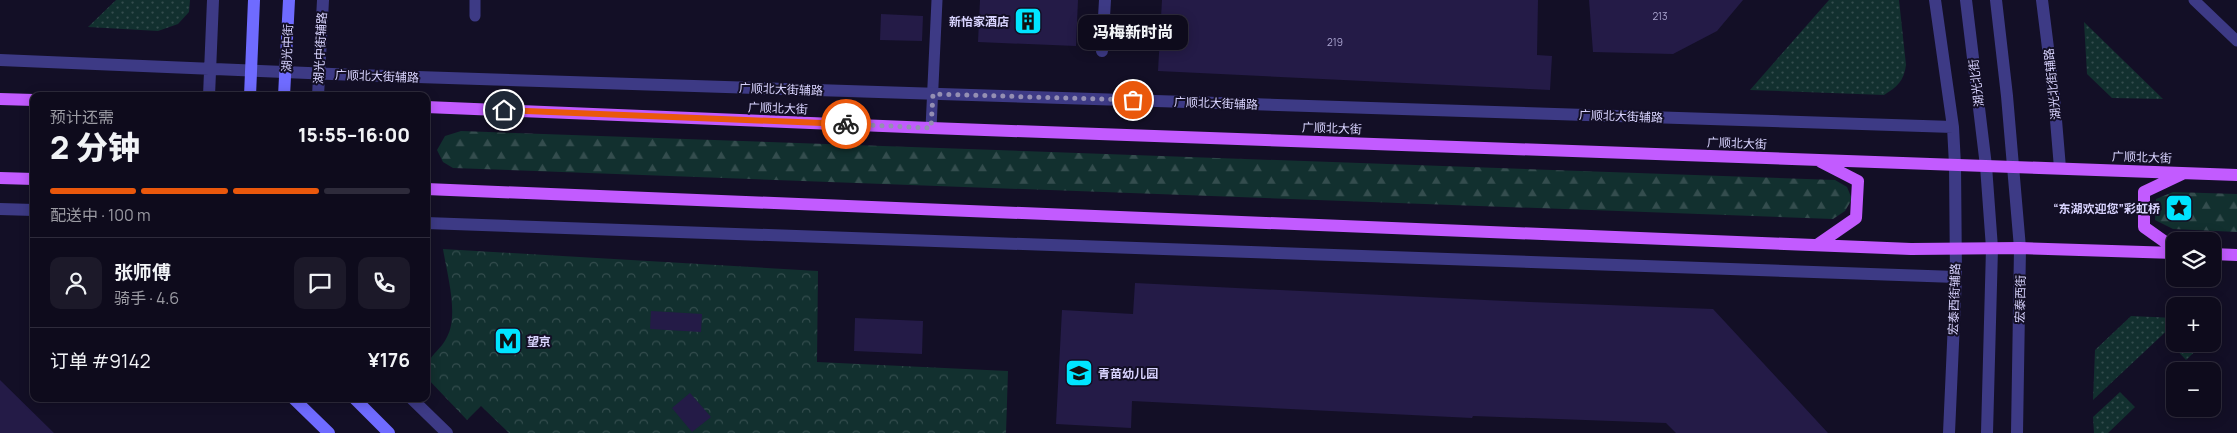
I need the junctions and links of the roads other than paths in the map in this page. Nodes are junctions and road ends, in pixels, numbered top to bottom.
1 (213, 0) edge
2 (254, 0) edge
3 (289, 0) edge
4 (323, 0) edge
5 (475, 0) edge
6 (937, 0) edge
7 (1105, 0) edge
8 (1935, 0) edge
9 (1966, 0) edge
10 (1996, 0) edge
11 (2042, 0) edge
12 (2194, 0) edge
13 (474, 16) dead end
14 (2237, 41) edge
15 (1102, 51) dead end
16 (0, 60) edge
17 (210, 69) junction
18 (252, 70) junction
19 (286, 72) junction
20 (319, 74) junction
21 (209, 92) edge
22 (250, 92) edge
23 (284, 92) edge
24 (318, 92) edge
25 (933, 94) junction
26 (0, 99) edge
27 (30, 100) edge
28 (430, 107) edge
29 (1952, 127) junction
30 (931, 128) junction
31 (1818, 160) junction
32 (1955, 165) junction
33 (1986, 166) junction
34 (2014, 166) junction
35 (2060, 168) junction
36 (2184, 173) junction
37 (2237, 175) edge
38 (0, 178) edge
39 (30, 179) edge
40 (430, 189) edge
41 (0, 209) edge
42 (30, 210) edge
43 (430, 223) edge
44 (2166, 244) edge
45 (1818, 245) junction
46 (1992, 248) junction
47 (2020, 248) junction
48 (1955, 249) junction
49 (2166, 251) edge
50 (2221, 254) edge
51 (2237, 255) edge
52 (1956, 277) junction
53 (297, 402) edge
54 (357, 402) edge
55 (415, 402) edge
56 (329, 433) edge
57 (389, 433) edge
58 (447, 433) edge
59 (1949, 433) edge
60 (1986, 433) edge
61 (2017, 433) edge

1 - 17 street
2 - 18 main road
3 - 19 main road, 湖光中街
4 - 20 street, 湖光中街辅路
5 - 13 lane
6 - 25 lane
7 - 15 street
8 - 29 street
9 - 33 street, 湖光北街
10 - 34 street
11 - 35 street, 湖光北街辅路
12 - 14 lane
16 - 17 street, 广顺北大街辅路
17 - 18 street, 广顺北大街辅路
17 - 21 street
18 - 19 street, 广顺北大街辅路
18 - 22 main road
19 - 20 street, 广顺北大街辅路
19 - 23 main road, 湖光中街
20 - 24 street, 湖光中街辅路
20 - 25 street, 广顺北大街辅路
25 - 29 street, 广顺北大街辅路
25 - 30 lane
26 - 27 main road
28 - 30 main road, 广顺北大街
29 - 32 street
30 - 31 main road, 广顺北大街
31 - 32 main road, 广顺北大街
31 - 45 main road
32 - 33 main road, 广顺北大街
32 - 48 street, 宏泰西街辅路
33 - 34 main road, 广顺北大街
33 - 46 street, 湖光北街
34 - 35 main road, 广顺北大街
34 - 47 street, 宏泰西街
35 - 36 main road, 广顺北大街
36 - 37 main road, 广顺北大街
36 - 44 main road
38 - 39 main road
40 - 45 main road
41 - 42 street
43 - 52 street
45 - 48 main road
46 - 47 main road
46 - 48 main road
46 - 60 street
47 - 49 main road
47 - 61 street, 宏泰西街
48 - 52 street, 宏泰西街辅路
50 - 51 main road
52 - 59 street, 宏泰西街辅路
53 - 56 main road
54 - 57 main road
55 - 58 street

